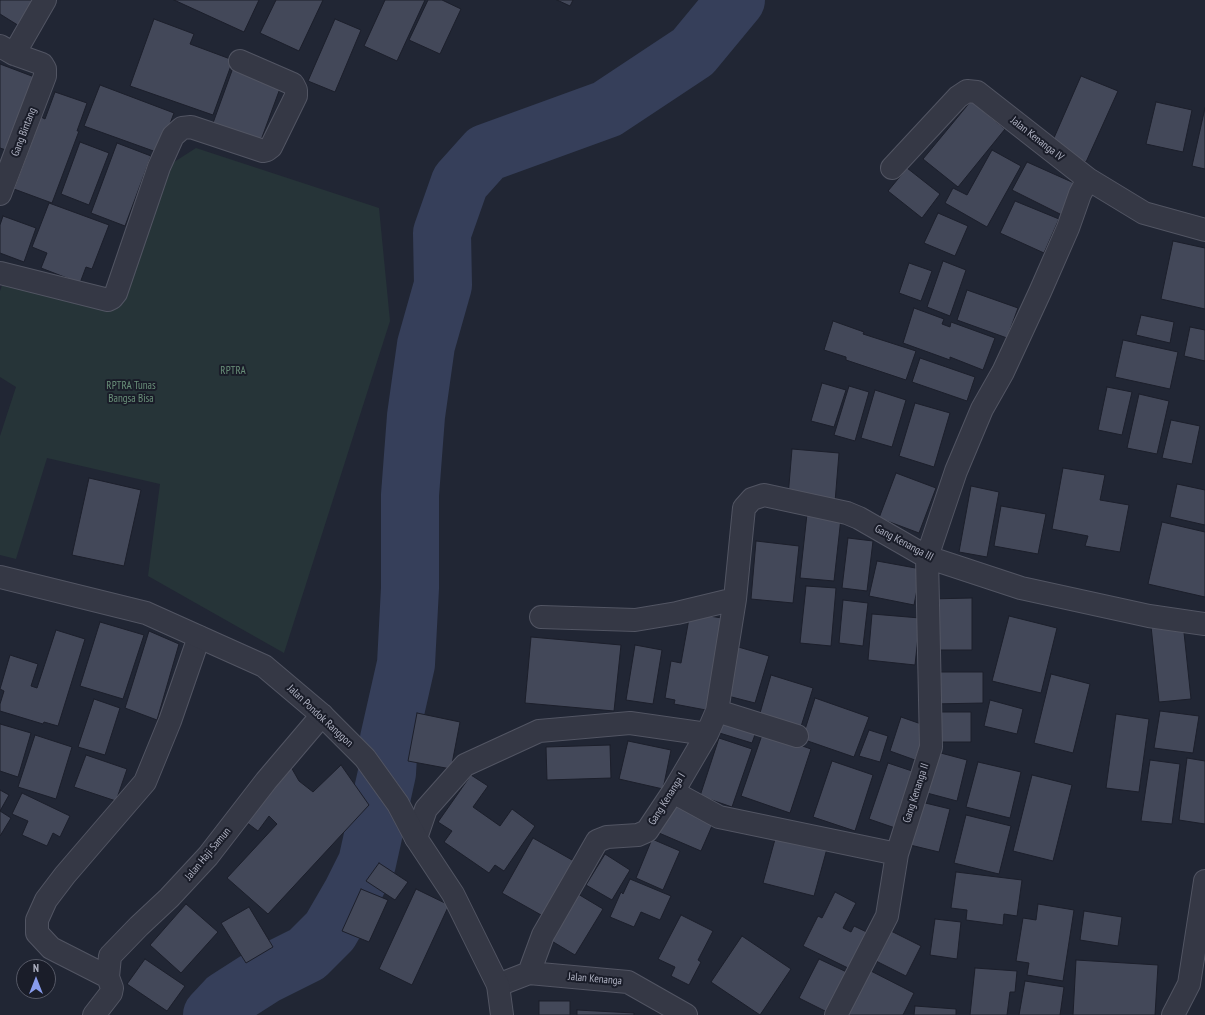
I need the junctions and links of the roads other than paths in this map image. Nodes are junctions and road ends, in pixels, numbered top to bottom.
1 (45, 0) edge
2 (7, 50) edge
3 (240, 61) dead end
4 (892, 168) dead end
5 (1088, 179) junction
6 (0, 194) edge
7 (1205, 230) edge
8 (0, 273) edge
9 (927, 557) junction
10 (0, 577) edge
11 (735, 599) junction
12 (541, 617) dead end
13 (1205, 624) edge
14 (199, 637) junction
15 (717, 711) junction
16 (322, 715) junction
17 (707, 734) junction
18 (797, 736) dead end
19 (673, 792) junction
20 (416, 838) junction
21 (896, 854) junction
22 (1205, 881) edge
23 (529, 972) junction
24 (109, 985) junction
25 (498, 985) junction
26 (94, 1015) edge
27 (502, 1015) edge
28 (686, 1015) edge
29 (836, 1015) edge
30 (1173, 1015) edge

1 - 2 street
2 - 6 street, Gang Bintang
3 - 8 street
4 - 5 street, Jalan Kenanga IV
5 - 7 street, Jalan Kenanga IV
5 - 9 street, Gang Kenanga II
9 - 11 street, Gang Kenanga III
9 - 13 street, Gang Kenanga III
9 - 21 street, Gang Kenanga II
10 - 14 street, Jalan Pondok Ranggon
11 - 12 street
11 - 15 street, Gang Kenanga I
14 - 16 street, Jalan Pondok Ranggon
14 - 24 street
15 - 17 street, Gang Kenanga I
15 - 18 street
16 - 20 street, Jalan Pondok Ranggon
16 - 24 street, Jalan Haji Samun
17 - 19 street, Gang Kenanga I
17 - 20 street
19 - 21 street
19 - 23 street, Gang Kenanga I
20 - 25 street, Jalan Pondok Ranggon
21 - 29 street, Gang Kenanga II
22 - 30 street
23 - 25 street, Jalan Kenanga
23 - 28 street, Jalan Kenanga
24 - 26 street
25 - 27 street, Jalan Pondok Ranggon

